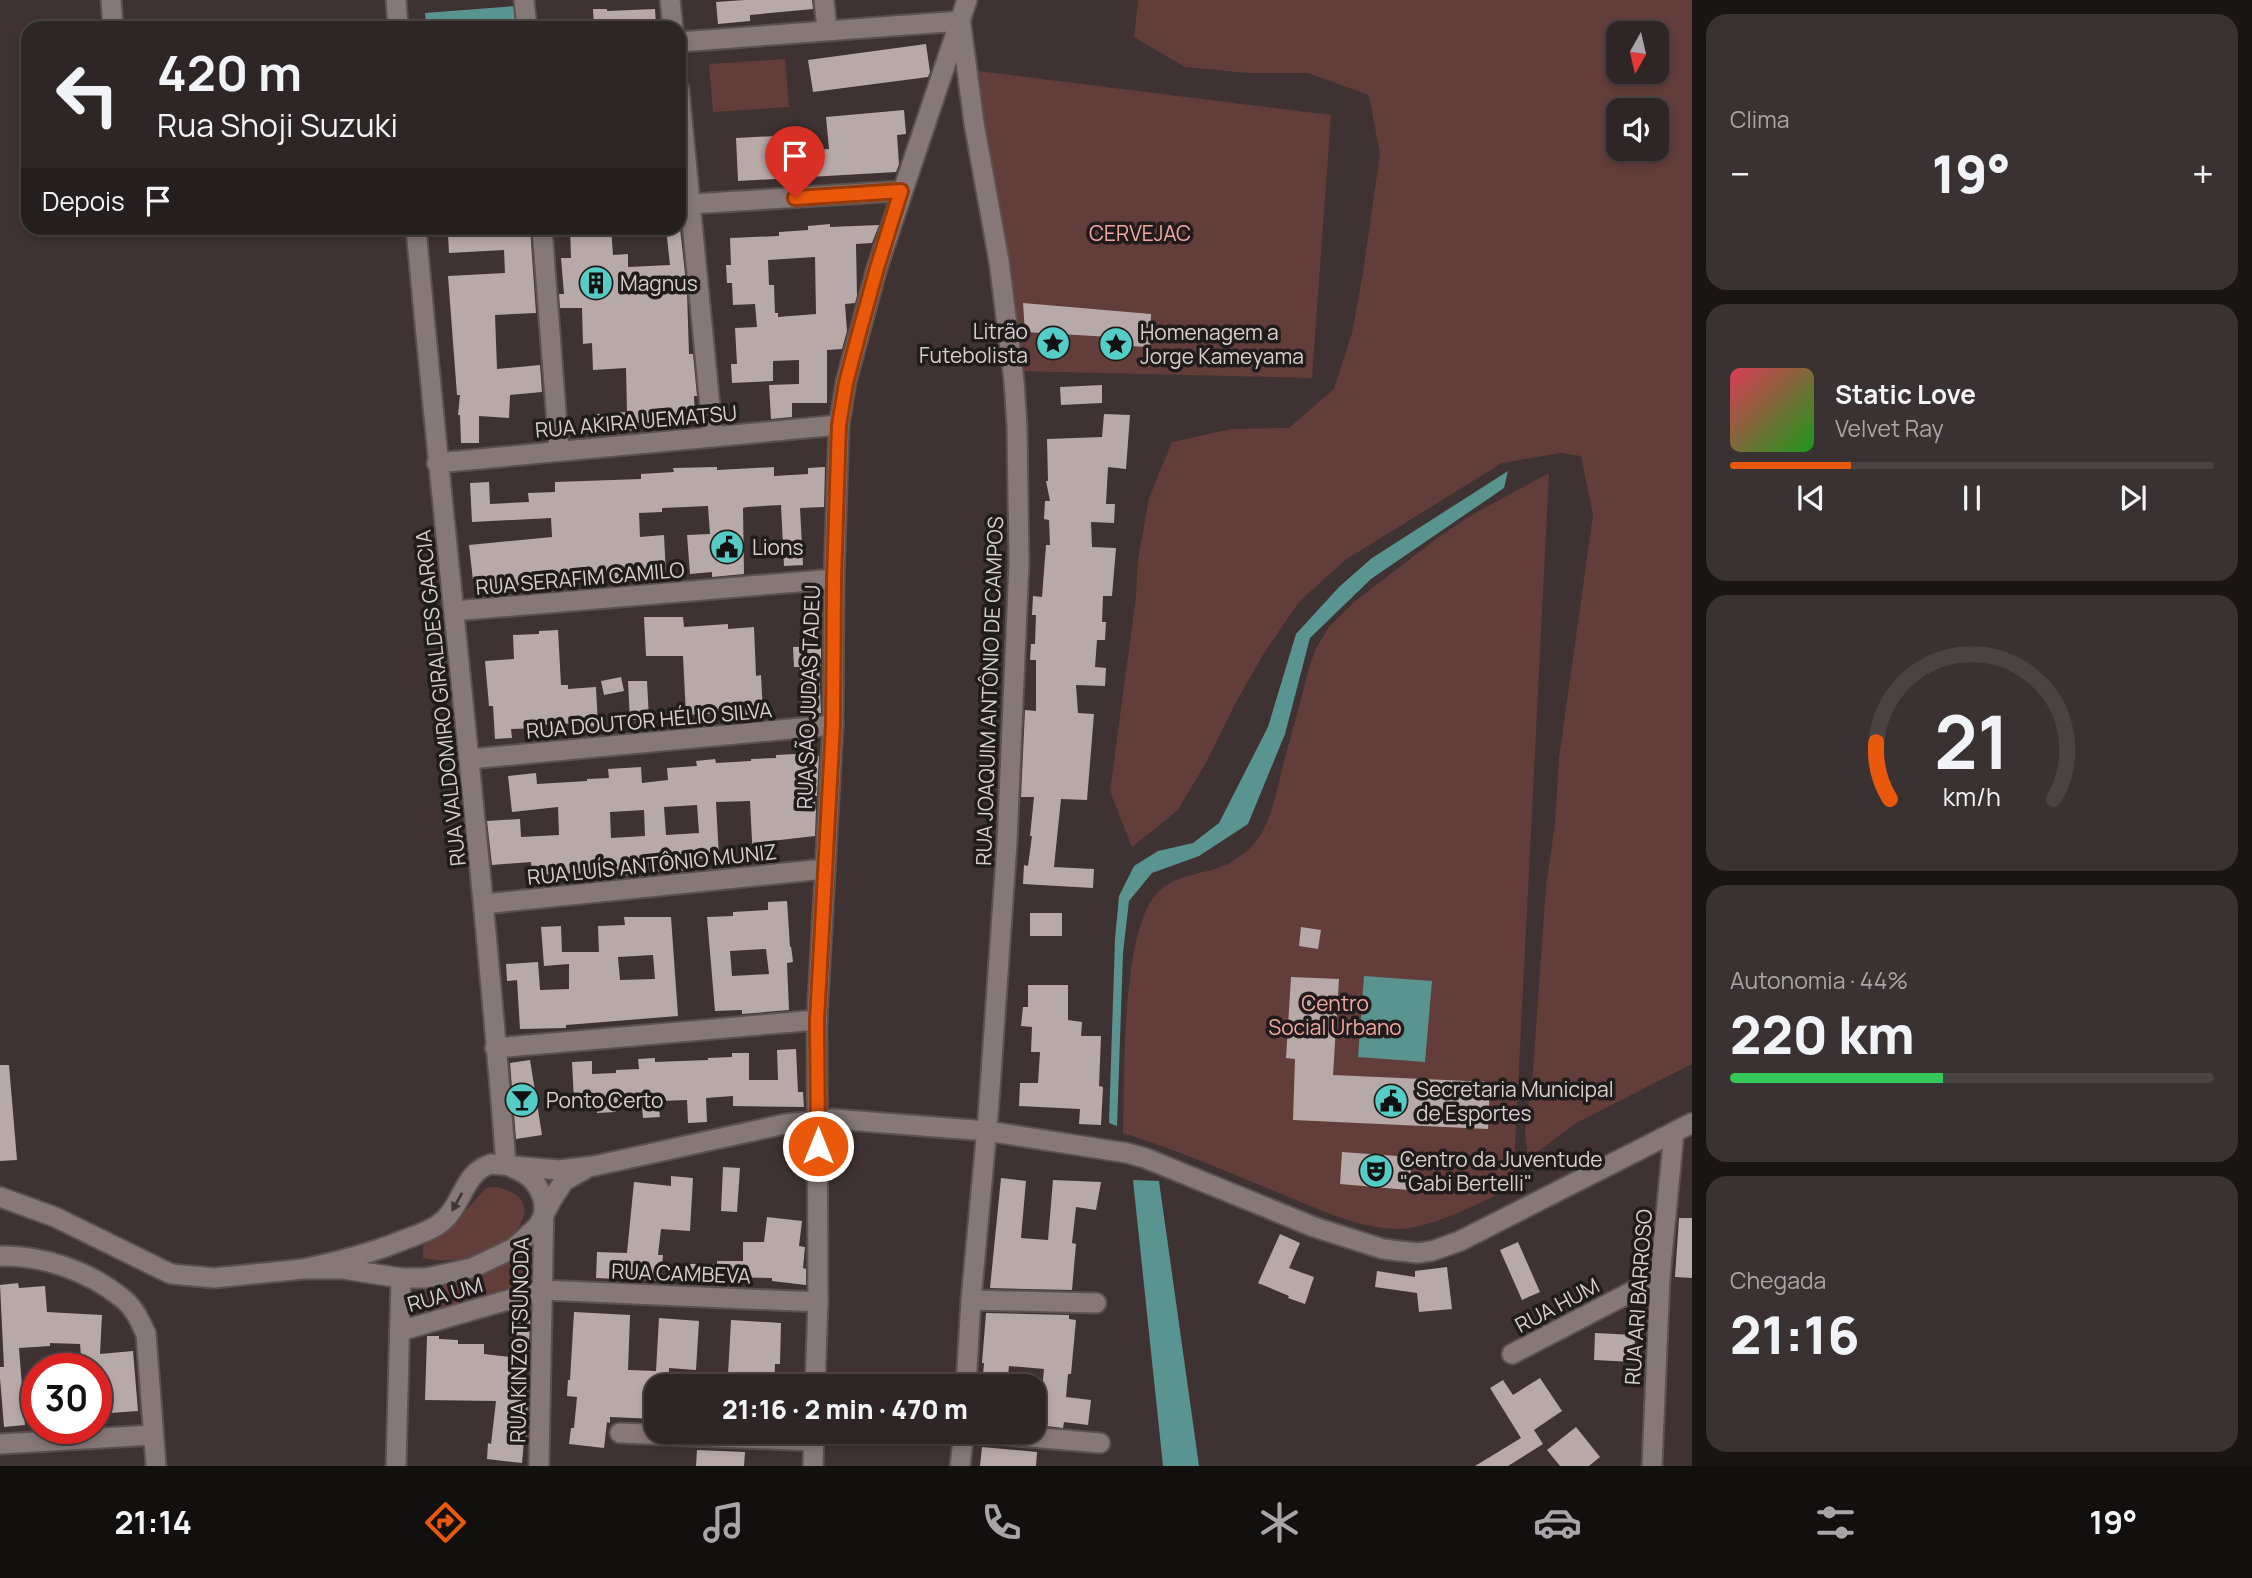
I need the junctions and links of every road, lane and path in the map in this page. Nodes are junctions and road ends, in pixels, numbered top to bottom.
1 (111, 0) edge
2 (396, 0) edge
3 (524, 0) edge
4 (670, 0) edge
5 (824, 0) edge
6 (959, 0) edge
7 (967, 0) edge
8 (112, 21) edge
9 (398, 21) edge
10 (526, 21) edge
11 (672, 21) edge
12 (961, 21) junction
13 (827, 30) junction
14 (686, 40) edge
15 (686, 162) edge
16 (901, 191) junction
17 (690, 204) junction
18 (417, 235) edge
19 (543, 235) edge
20 (839, 425) junction
21 (713, 437) junction
22 (559, 451) junction
23 (438, 463) junction
24 (834, 579) junction
25 (454, 611) junction
26 (833, 725) junction
27 (470, 760) junction
28 (824, 869) junction
29 (484, 904) junction
30 (817, 1020) junction
31 (495, 1048) junction
32 (818, 1120) junction
33 (1692, 1123) edge
34 (987, 1131) junction
35 (1674, 1132) junction
36 (506, 1165) junction
37 (594, 1166) junction
38 (0, 1197) edge
39 (544, 1215) junction
40 (402, 1241) junction
41 (0, 1256) edge
42 (297, 1270) junction
43 (1660, 1277) junction
44 (401, 1278) junction
45 (543, 1290) junction
46 (971, 1300) junction
47 (818, 1302) junction
48 (1096, 1303) dead end
49 (400, 1331) junction
50 (1511, 1354) dead end
51 (816, 1374) edge
52 (967, 1374) edge
53 (620, 1433) dead end
54 (644, 1433) edge
55 (153, 1436) junction
56 (1046, 1438) edge
57 (1100, 1443) dead end
58 (0, 1444) edge
59 (814, 1444) edge
60 (963, 1444) edge
61 (156, 1466) edge
62 (396, 1466) edge
63 (539, 1466) edge
64 (813, 1466) edge
65 (960, 1466) edge
66 (1652, 1466) edge

1 - 8 street
2 - 9 street
3 - 10 street
4 - 11 street
5 - 13 street
6 - 12 street, RUA JOAQUIM ANTÔNIO DE CAMPOS
7 - 12 street, RUA SÃO JUDAS TADEU
12 - 13 street
12 - 16 street, RUA SÃO JUDAS TADEU
12 - 34 street, RUA JOAQUIM ANTÔNIO DE CAMPOS
13 - 14 street
15 - 17 street
16 - 17 street
16 - 20 street, RUA SÃO JUDAS TADEU
17 - 21 street
18 - 23 street, RUA VALDOMIRO GIRALDES GARCIA
19 - 22 street
20 - 21 street, RUA AKIRA UEMATSU
20 - 24 street, RUA SÃO JUDAS TADEU
21 - 22 street, RUA AKIRA UEMATSU
22 - 23 street, RUA AKIRA UEMATSU
23 - 25 street, RUA VALDOMIRO GIRALDES GARCIA
24 - 25 street, RUA SERAFIM CAMILO
24 - 26 street, RUA SÃO JUDAS TADEU
25 - 27 street, RUA VALDOMIRO GIRALDES GARCIA
26 - 27 street, RUA DOUTOR HÉLIO SILVA
26 - 28 street, RUA SÃO JUDAS TADEU
27 - 29 street, RUA VALDOMIRO GIRALDES GARCIA
28 - 29 street, RUA LUÍS ANTÔNIO MUNIZ
28 - 30 street, RUA SÃO JUDAS TADEU
29 - 31 street, RUA VALDOMIRO GIRALDES GARCIA
30 - 31 street
30 - 32 street, RUA SÃO JUDAS TADEU
31 - 36 street, RUA VALDOMIRO GIRALDES GARCIA
32 - 34 street
32 - 37 street
32 - 47 street, RUA SÃO JUDAS TADEU
33 - 35 street
34 - 35 street
34 - 46 street, RUA JOAQUIM ANTÔNIO DE CAMPOS
35 - 43 street, RUA ARI BARROSO
36 - 37 street
36 - 39 street
36 -> 40 street
37 - 39 street
38 - 42 street
39 - 44 street
39 - 45 street, RUA KINZO TSUNODA
40 - 42 street
40 - 44 street
41 - 55 street
42 - 44 street
43 - 50 street, RUA HUM
43 - 66 street, RUA ARI BARROSO
44 - 49 street
45 - 47 street, RUA CAMBEVA
45 - 49 street, RUA UM
45 - 63 street, RUA KINZO TSUNODA
46 - 48 street
46 - 52 street, RUA JOAQUIM ANTÔNIO DE CAMPOS
47 - 51 street, RUA SÃO JUDAS TADEU
49 - 62 street
53 - 54 street
55 - 58 street
55 - 61 street
56 - 57 street
59 - 64 street
60 - 65 street

